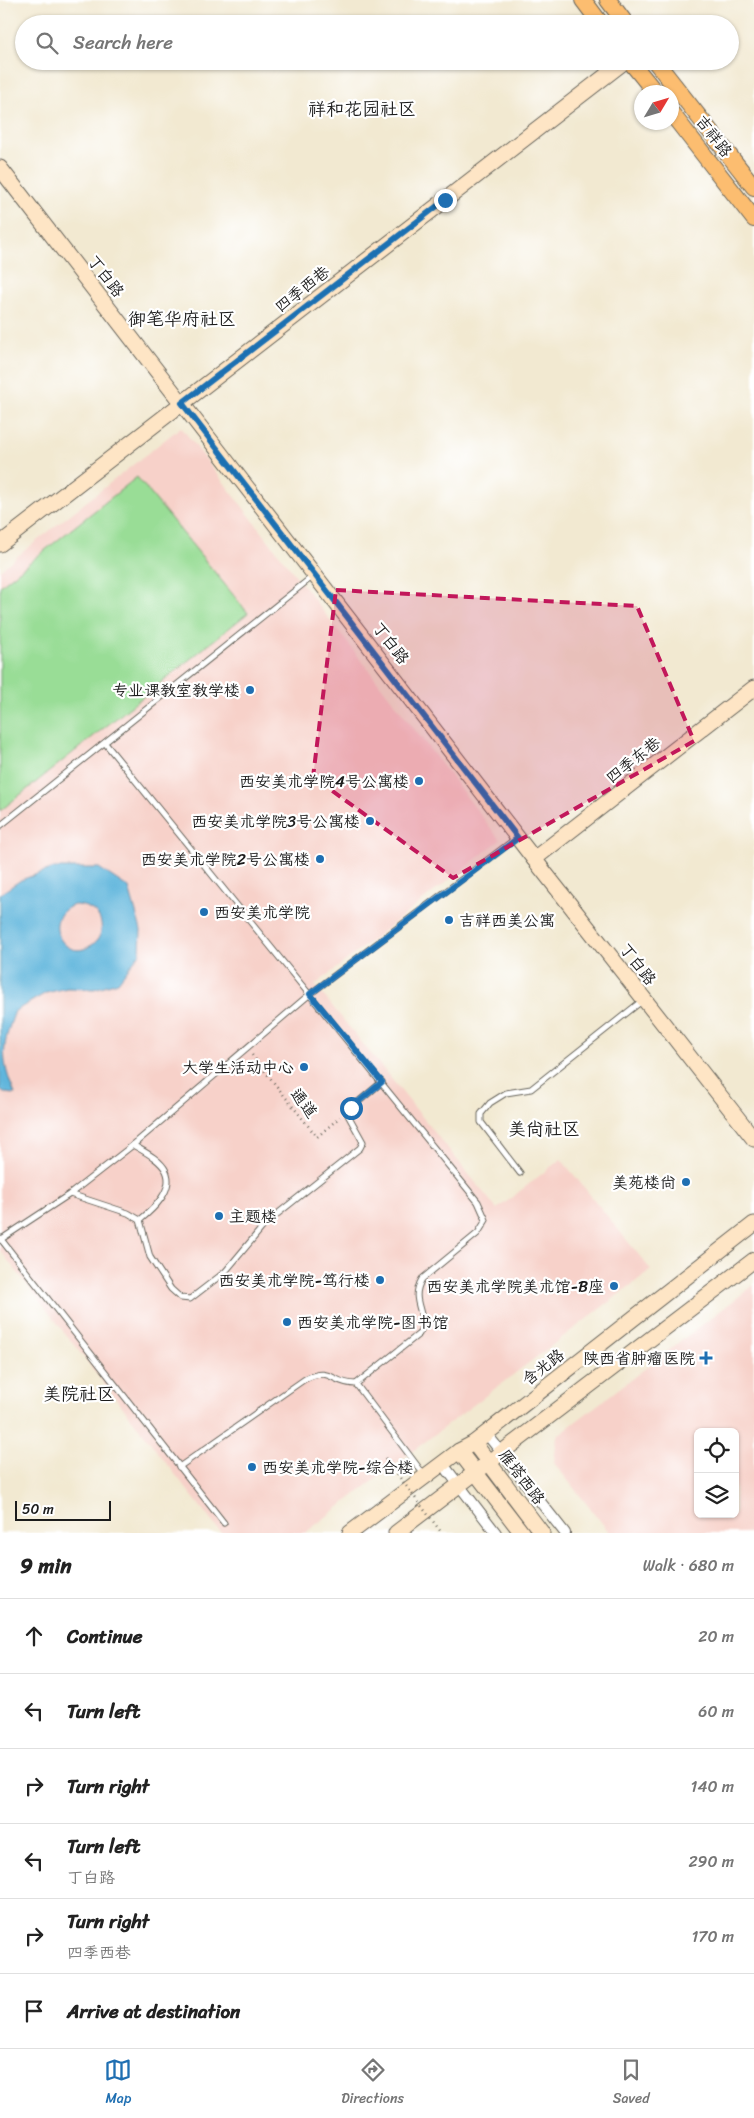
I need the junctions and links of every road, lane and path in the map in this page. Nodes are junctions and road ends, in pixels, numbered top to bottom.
1 (583, 0) edge
2 (608, 0) edge
3 (594, 15) edge
4 (619, 15) edge
5 (613, 70) edge
6 (637, 70) edge
7 (662, 70) edge
8 (649, 85) edge
9 (679, 123) edge
10 (0, 168) edge
11 (754, 187) edge
12 (754, 219) edge
13 (182, 403) junction
14 (0, 544) edge
15 (316, 574) junction
16 (754, 688) edge
17 (104, 743) junction
18 (0, 826) edge
19 (518, 838) junction
20 (534, 859) junction
21 (310, 994) junction
22 (644, 999) junction
23 (247, 1048) junction
24 (382, 1082) junction
25 (351, 1108) junction
26 (754, 1139) edge
27 (133, 1144) junction
28 (520, 1173) dead end
29 (70, 1194) junction
30 (140, 1220) junction
31 (754, 1224) edge
32 (0, 1239) edge
33 (754, 1260) edge
34 (356, 1384) junction
35 (486, 1433) junction
36 (474, 1443) junction
37 (459, 1451) junction
38 (501, 1452) junction
39 (385, 1458) dead end
40 (488, 1462) junction
41 (442, 1464) junction
42 (179, 1466) junction
43 (475, 1472) junction
44 (425, 1476) junction
45 (459, 1485) junction
46 (224, 1523) dead end
47 (441, 1532) edge
48 (350, 1533) edge
49 (396, 1533) edge
50 (496, 1533) edge
51 (522, 1533) edge
52 (542, 1533) edge
53 (564, 1533) edge

1 - 3 main road
2 - 4 main road
5 - 13 street, 四季西巷
6 - 8 main road
7 - 11 main road, 吉祥路
9 - 12 main road, 吉祥路
10 - 13 street, 丁白路
13 - 14 street, 四季西巷
13 - 15 street, 丁白路
15 - 17 lane
15 - 19 street, 丁白路
16 - 20 street, 四季东巷
17 - 18 lane
17 - 21 lane
19 - 20 street, 丁白路
19 - 21 lane
20 - 22 street, 丁白路
21 - 23 lane
21 - 24 lane
22 - 26 street, 丁白路
22 - 28 lane
23 - 25 path, 通道
23 - 27 lane
24 - 25 lane
24 - 34 lane
25 - 30 lane
27 - 29 lane
27 - 30 lane
29 - 30 lane
29 - 32 lane
31 - 35 street, 含光路
32 - 42 lane
33 - 38 street
34 - 42 lane
34 - 44 lane
35 - 36 street, 含光路
35 - 38 street
36 - 37 street, 含光路
36 - 40 street, 雁塔西路
37 - 41 street, 含光路
37 - 43 street, 雁塔西路
38 - 40 street
38 - 53 street
39 - 47 path, bridge
40 - 43 street
40 - 52 street, 雁塔西路
41 - 44 street, 含光路
41 - 45 street
42 - 46 lane
43 - 45 street
43 - 51 street, 雁塔西路
44 - 48 street, 含光路
45 - 49 street
45 - 50 street

